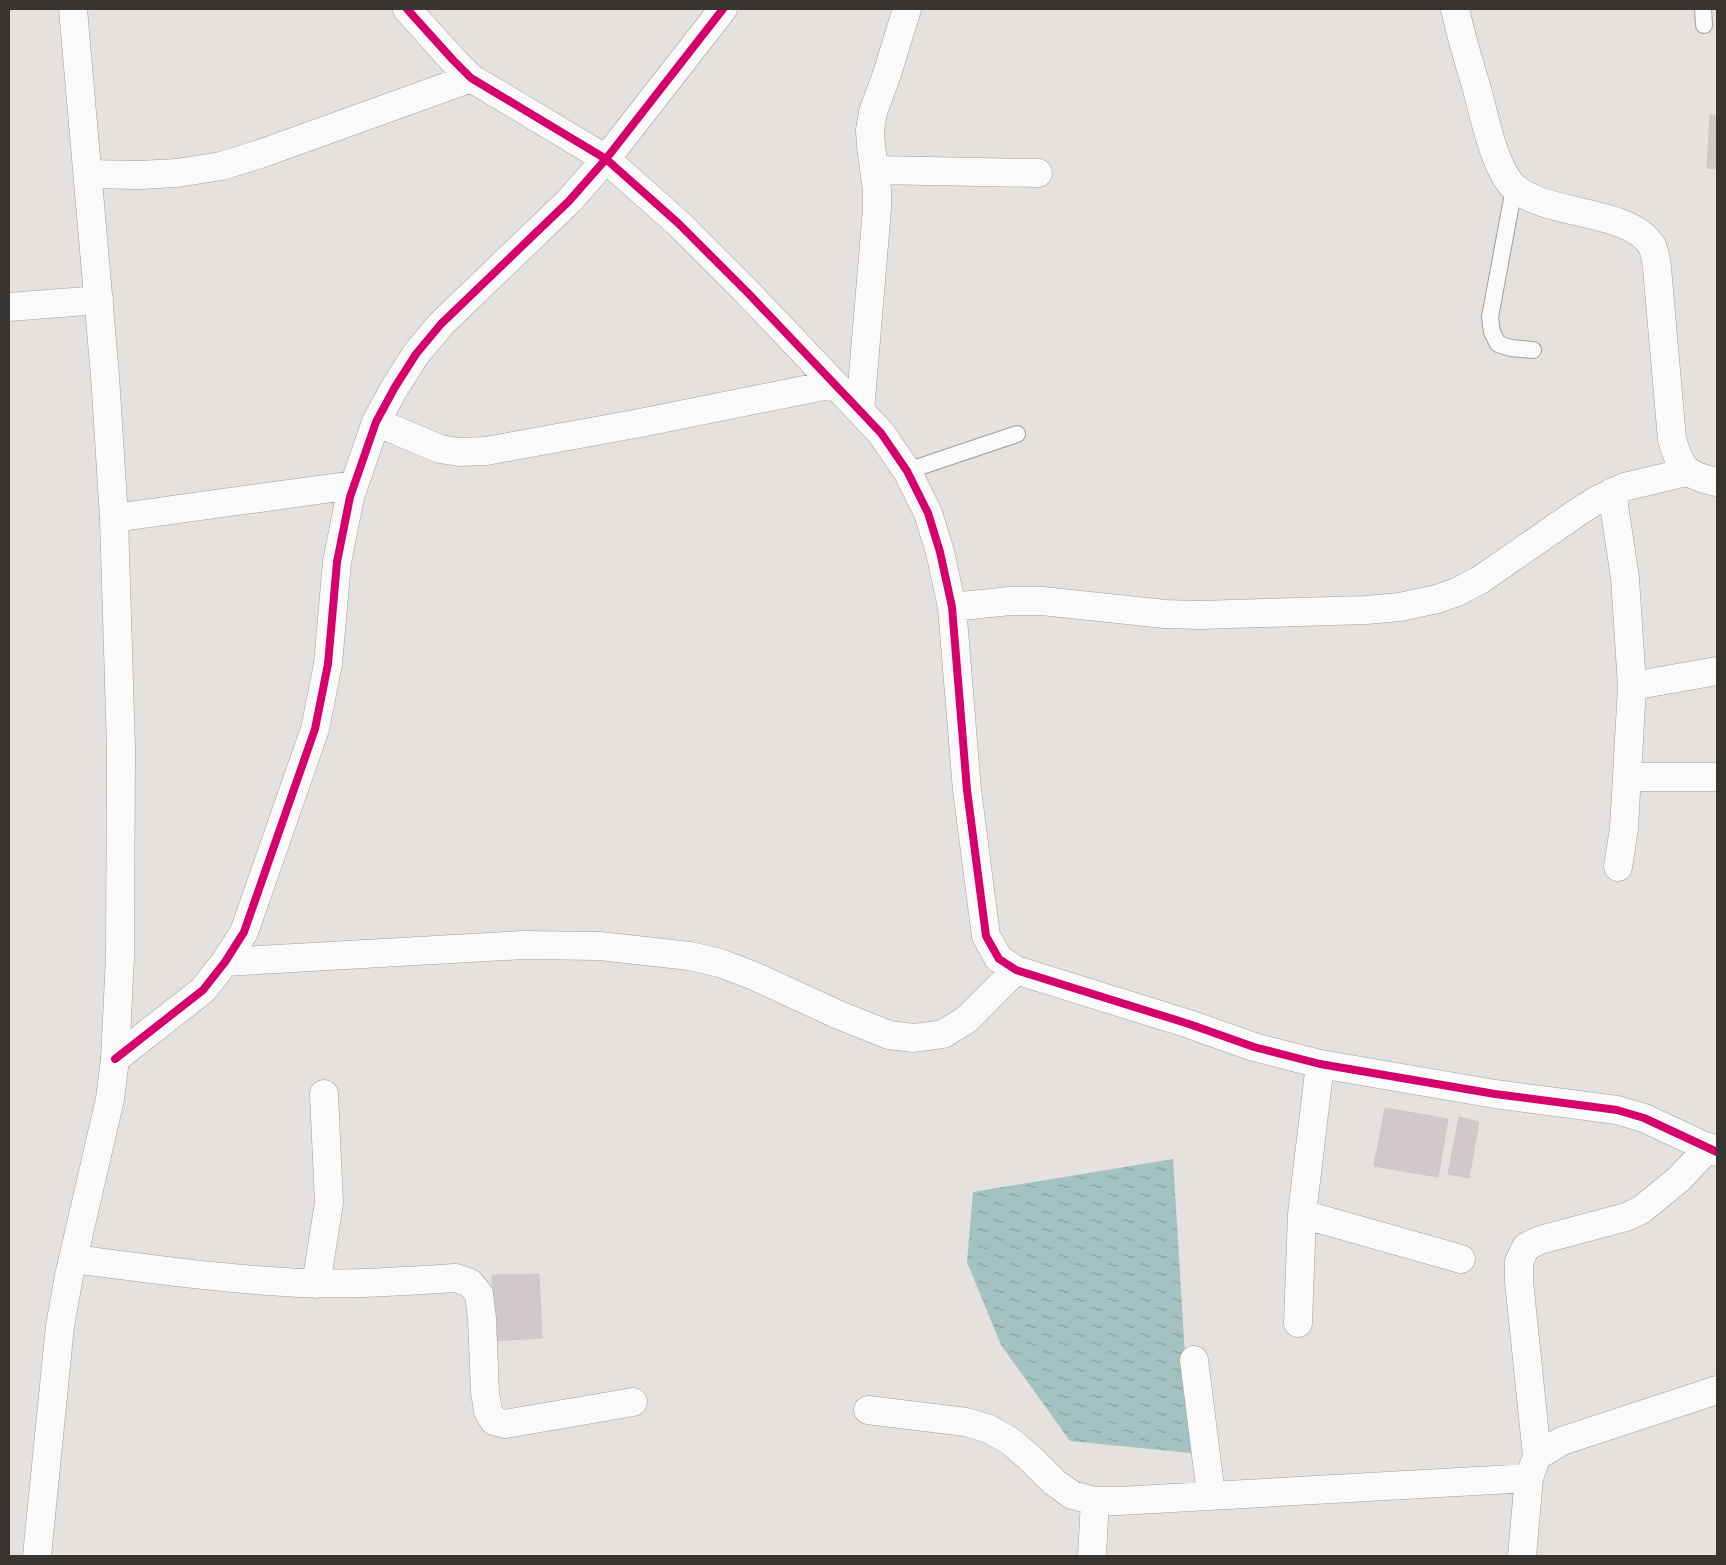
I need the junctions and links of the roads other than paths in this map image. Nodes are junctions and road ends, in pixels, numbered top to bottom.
1 (73, 9) edge
2 (407, 9) edge
3 (723, 9) edge
4 (907, 9) edge
5 (1455, 9) edge
6 (471, 78) junction
7 (606, 159) junction
8 (874, 170) junction
9 (1038, 173) dead end
10 (88, 174) junction
11 (1514, 188) junction
12 (98, 300) junction
13 (9, 307) edge
14 (1533, 350) dead end
15 (834, 384) junction
16 (860, 411) junction
17 (376, 422) junction
18 (1018, 434) dead end
19 (907, 471) junction
20 (1687, 472) junction
21 (1717, 482) edge
22 (354, 485) junction
23 (1612, 492) junction
24 (114, 518) junction
25 (952, 607) junction
26 (1717, 672) edge
27 (1632, 686) junction
28 (1628, 777) junction
29 (1717, 777) edge
30 (1618, 866) dead end
31 (225, 962) junction
32 (1016, 970) junction
33 (115, 1059) junction
34 (1320, 1064) junction
35 (324, 1094) dead end
36 (1713, 1149) edge
37 (1302, 1214) junction
38 (73, 1259) junction
39 (1461, 1259) dead end
40 (316, 1284) junction
41 (1298, 1323) dead end
42 (1194, 1360) dead end
43 (1717, 1390) edge
44 (633, 1402) dead end
45 (868, 1410) dead end
46 (1533, 1467) junction
47 (1211, 1495) junction
48 (1095, 1501) junction
49 (37, 1556) edge
50 (1092, 1556) edge
51 (1522, 1556) edge

1 - 10 street
2 - 6 street
3 - 7 street
4 - 8 street
5 - 11 street
6 - 7 street
6 - 10 street
7 - 15 street
7 - 17 street
8 - 9 street
8 - 16 street
10 - 12 street
11 - 14 lane
11 - 20 street
12 - 13 street
12 - 24 street
15 - 16 street
15 - 17 street
16 - 19 street
17 - 22 street
18 - 19 lane
19 - 25 street
20 - 21 street
20 - 23 street
22 - 24 street
22 - 31 street
23 - 25 street
23 - 27 street
24 - 33 street
25 - 32 street
26 - 27 street
27 - 28 street
28 - 29 street
28 - 30 street
31 - 32 street
31 - 33 street
32 - 34 street
33 - 38 street
34 - 36 street
34 - 37 street
35 - 40 street
36 - 46 street
37 - 39 street
37 - 41 street
38 - 40 street
38 - 49 street
40 - 44 street
42 - 47 street
43 - 46 street
45 - 48 street
46 - 47 street
46 - 51 street
47 - 48 street
48 - 50 street

